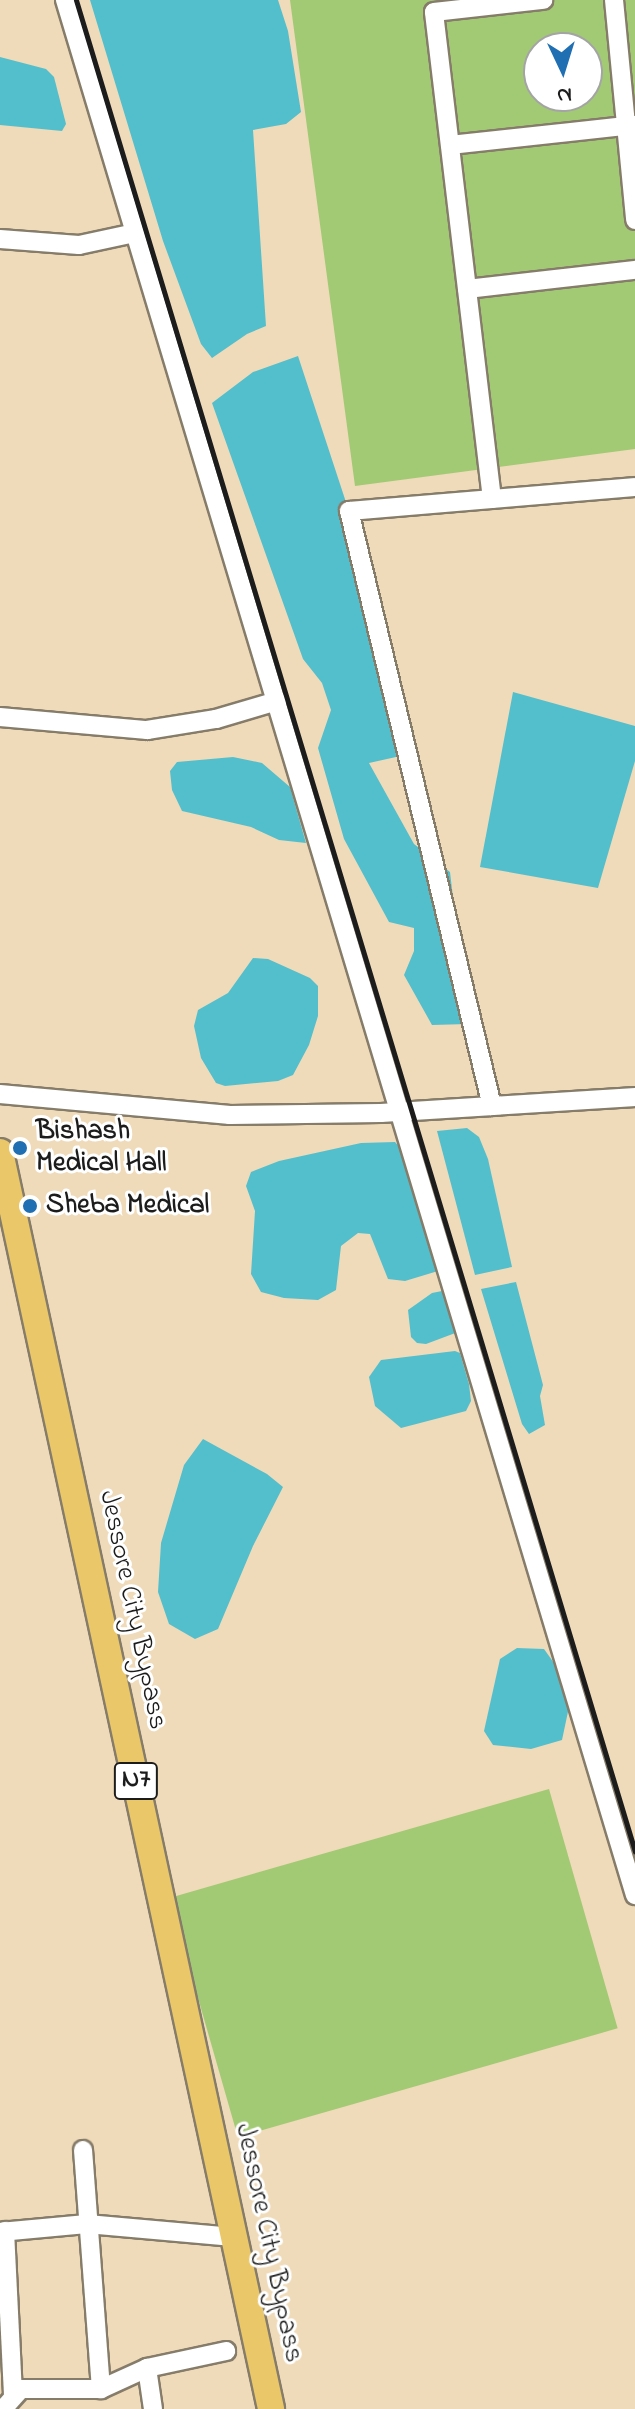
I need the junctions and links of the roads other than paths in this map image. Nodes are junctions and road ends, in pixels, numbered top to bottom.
1 (65, 0) edge
2 (543, 0) edge
3 (614, 0) edge
4 (630, 125) edge
5 (450, 145) junction
6 (635, 220) edge
7 (135, 233) junction
8 (0, 239) edge
9 (635, 270) edge
10 (467, 289) junction
11 (635, 487) edge
12 (492, 499) junction
13 (277, 701) junction
14 (0, 717) edge
15 (0, 1094) edge
16 (635, 1097) edge
17 (492, 1106) junction
18 (398, 1112) junction
19 (0, 1152) edge
20 (635, 1895) edge
21 (83, 2150) dead end
22 (87, 2224) junction
23 (2, 2232) edge
24 (233, 2237) junction
25 (226, 2351) dead end
26 (147, 2368) junction
27 (101, 2389) junction
28 (8, 2402) edge
29 (153, 2409) edge
30 (271, 2409) edge

1 - 7 street
2 - 5 street
3 - 4 street
4 - 5 street
4 - 6 street
5 - 10 street
7 - 8 street
7 - 13 street
9 - 10 street
10 - 12 street
11 - 12 street
12 - 17 street
13 - 14 street
13 - 18 street
15 - 18 street
16 - 17 street
17 - 18 street
18 - 20 street
19 - 24 highway, Jessore City Bypass / N7
21 - 22 street
22 - 23 street
22 - 24 street
22 - 27 street
23 - 28 street
24 - 30 highway, Jessore City Bypass / N7
25 - 26 street
26 - 27 street
26 - 29 street
27 - 28 street

